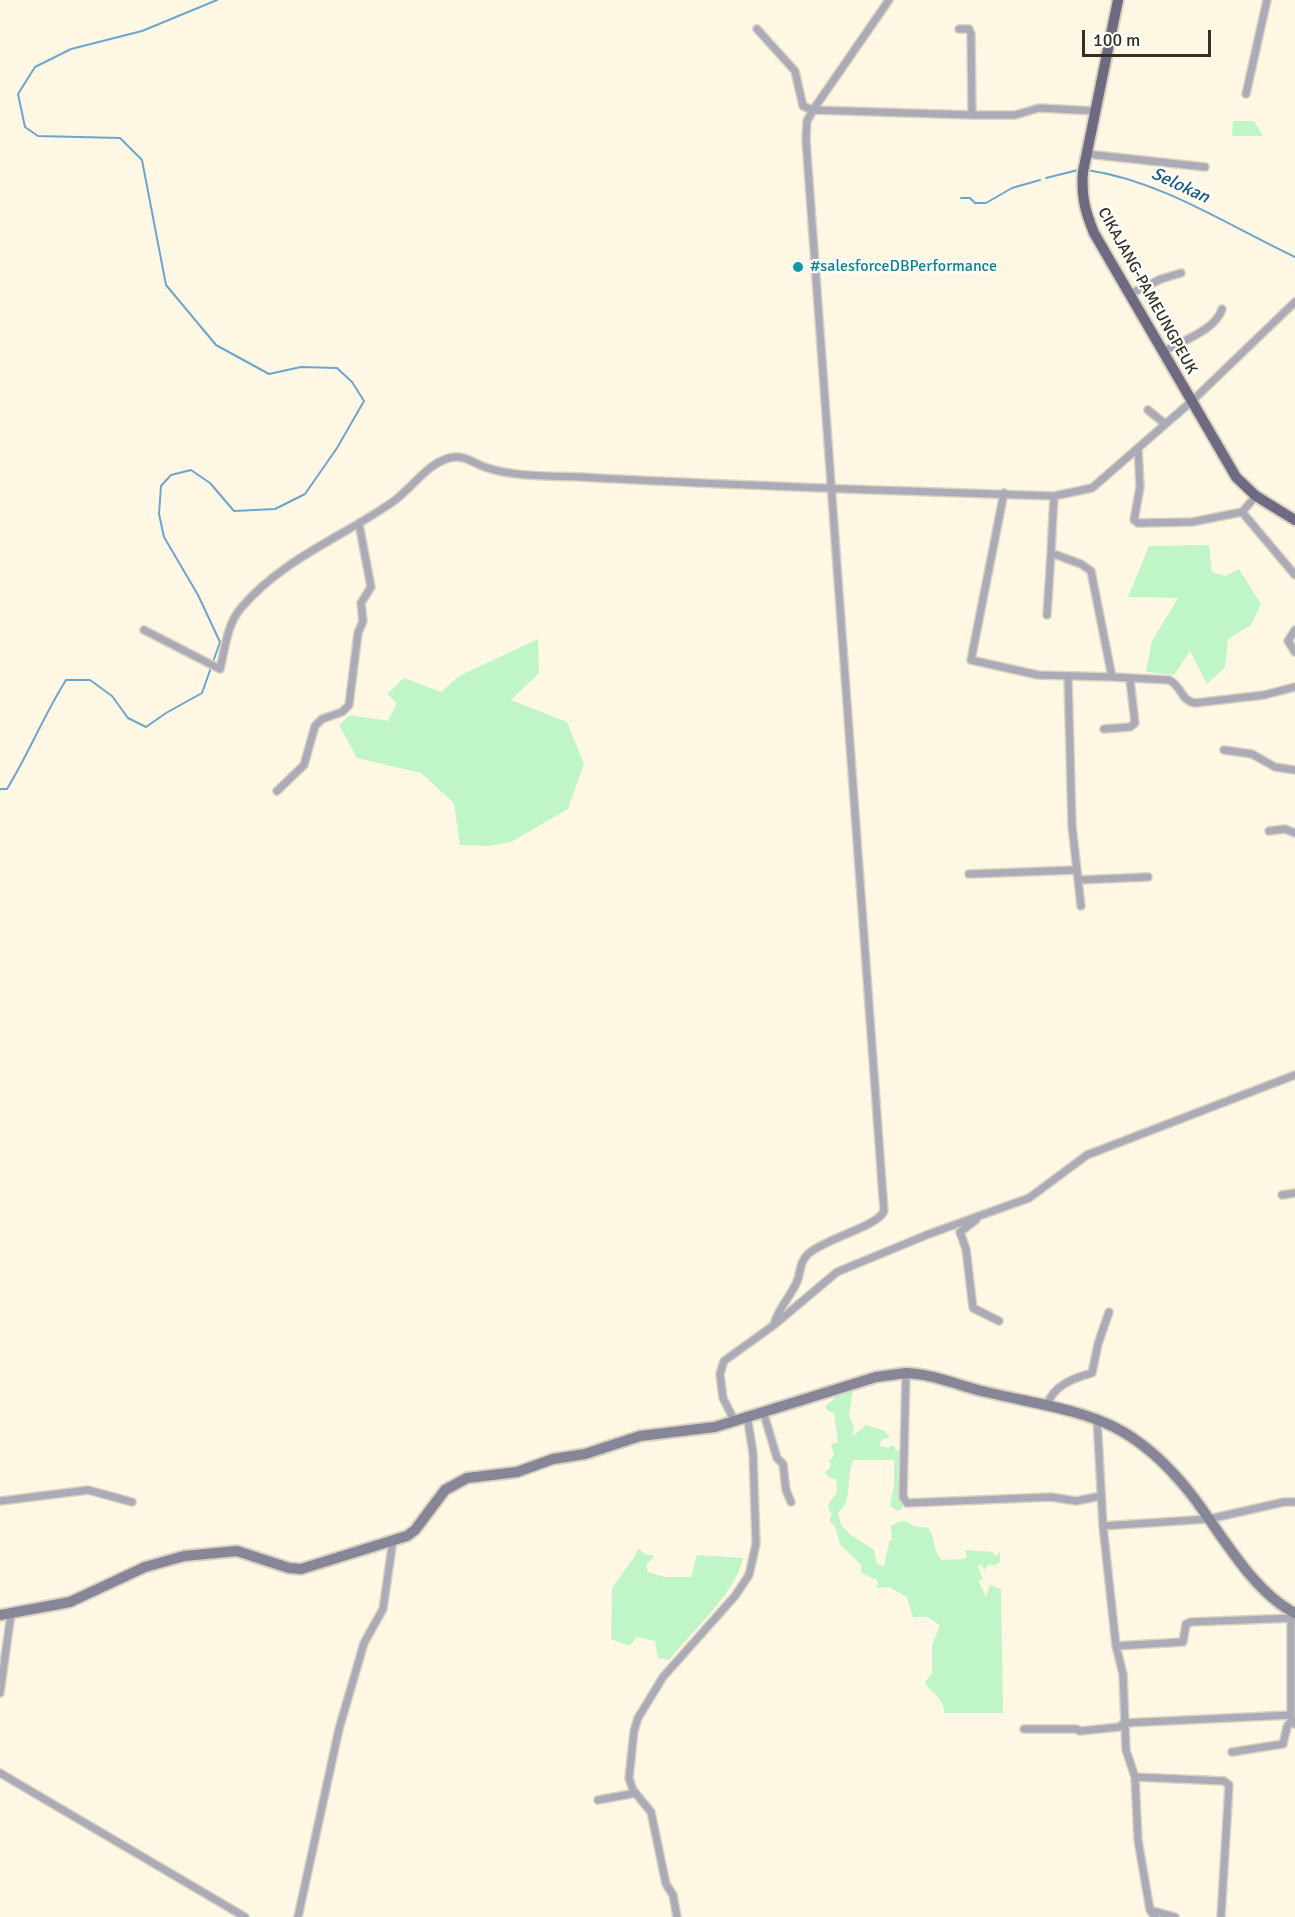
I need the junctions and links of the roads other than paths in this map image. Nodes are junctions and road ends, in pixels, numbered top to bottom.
1 (889, 0) edge
2 (1118, 0) edge
3 (1267, 0) edge
4 (757, 29) dead end
5 (958, 29) dead end
6 (1246, 94) dead end
7 (813, 110) junction
8 (1095, 111) junction
9 (972, 115) junction
10 (1086, 154) junction
11 (1205, 167) dead end
12 (1181, 273) dead end
13 (1130, 294) junction
14 (1295, 302) edge
15 (1222, 309) dead end
16 (1163, 352) junction
17 (1192, 401) junction
18 (1148, 410) dead end
19 (1164, 423) junction
20 (1138, 448) junction
21 (831, 489) junction
22 (1004, 493) junction
23 (1054, 495) junction
24 (1256, 496) junction
25 (1242, 512) junction
26 (1295, 520) edge
27 (359, 524) junction
28 (1051, 553) junction
29 (1295, 575) edge
30 (1047, 615) dead end
31 (144, 630) dead end
32 (1295, 630) edge
33 (1295, 652) edge
34 (1068, 677) junction
35 (1112, 677) junction
36 (1130, 680) junction
37 (1295, 687) edge
38 (1104, 729) dead end
39 (1224, 750) dead end
40 (1295, 770) edge
41 (278, 791) dead end
42 (1269, 831) dead end
43 (1295, 833) edge
44 (1077, 870) junction
45 (969, 874) dead end
46 (1148, 877) dead end
47 (1078, 880) junction
48 (1081, 906) dead end
49 (1295, 1075) edge
50 (1295, 1193) edge
51 (1282, 1195) dead end
52 (980, 1216) junction
53 (1109, 1312) dead end
54 (999, 1321) dead end
55 (774, 1325) junction
56 (906, 1372) junction
57 (1047, 1405) junction
58 (764, 1410) junction
59 (747, 1415) junction
60 (1098, 1419) junction
61 (734, 1420) junction
62 (1101, 1496) junction
63 (0, 1501) edge
64 (132, 1502) dead end
65 (791, 1502) dead end
66 (1295, 1502) edge
67 (1209, 1519) junction
68 (1103, 1526) junction
69 (393, 1540) junction
70 (5, 1614) edge
71 (1294, 1616) edge
72 (1116, 1646) junction
73 (0, 1693) edge
74 (1292, 1720) edge
75 (1124, 1723) junction
76 (1024, 1729) dead end
77 (1233, 1752) dead end
78 (0, 1773) edge
79 (1135, 1777) junction
80 (636, 1793) junction
81 (598, 1800) dead end
82 (1152, 1914) edge
83 (245, 1917) edge
84 (298, 1917) edge
85 (677, 1917) edge
86 (1175, 1917) edge
87 (1221, 1917) edge

1 - 7 street
2 - 8 main road, CIKAJANG-PAMEUNGPEUK
3 - 6 street
4 - 7 street
5 - 9 street
7 - 9 street
7 - 21 street
8 - 9 street
8 - 10 main road, CIKAJANG-PAMEUNGPEUK
10 - 11 street
10 - 13 main road, CIKAJANG-PAMEUNGPEUK
12 - 13 street
13 - 16 main road, CIKAJANG-PAMEUNGPEUK
14 - 17 street
15 - 16 street
16 - 17 main road, CIKAJANG-PAMEUNGPEUK
17 - 19 street
17 - 24 main road, CIKAJANG-PAMEUNGPEUK
18 - 19 street
19 - 20 street
20 - 23 street
20 - 25 street
21 - 22 street
21 - 27 street
21 - 55 street
22 - 23 street
22 - 34 street
23 - 28 street
24 - 25 street
24 - 26 main road, CIKAJANG-PAMEUNGPEUK
25 - 29 street
27 - 31 street
27 - 41 street
28 - 30 street
28 - 35 street
32 - 33 street
34 - 35 street
34 - 44 street
35 - 36 street
36 - 37 street
36 - 38 street
39 - 40 street
42 - 43 street
44 - 45 street
44 - 47 street
46 - 47 street
47 - 48 street
49 - 52 street
50 - 51 street
52 - 54 street
52 - 55 street
53 - 57 street
55 - 61 street
56 - 57 street
56 - 58 street
56 - 62 street
57 - 60 street
58 - 59 street
58 - 65 street
59 - 61 street
59 - 80 street
60 - 62 street
60 - 67 street
61 - 69 street
62 - 68 street
63 - 64 street
66 - 67 street
67 - 68 street
67 - 71 street
68 - 72 street
69 - 70 street
69 - 84 street
70 - 73 street
71 - 72 street
71 - 74 street
72 - 75 street
74 - 75 street
74 - 77 street
75 - 76 street
75 - 79 street
78 - 83 street
79 - 82 street
79 - 87 street
80 - 81 street
80 - 85 street
82 - 86 street

